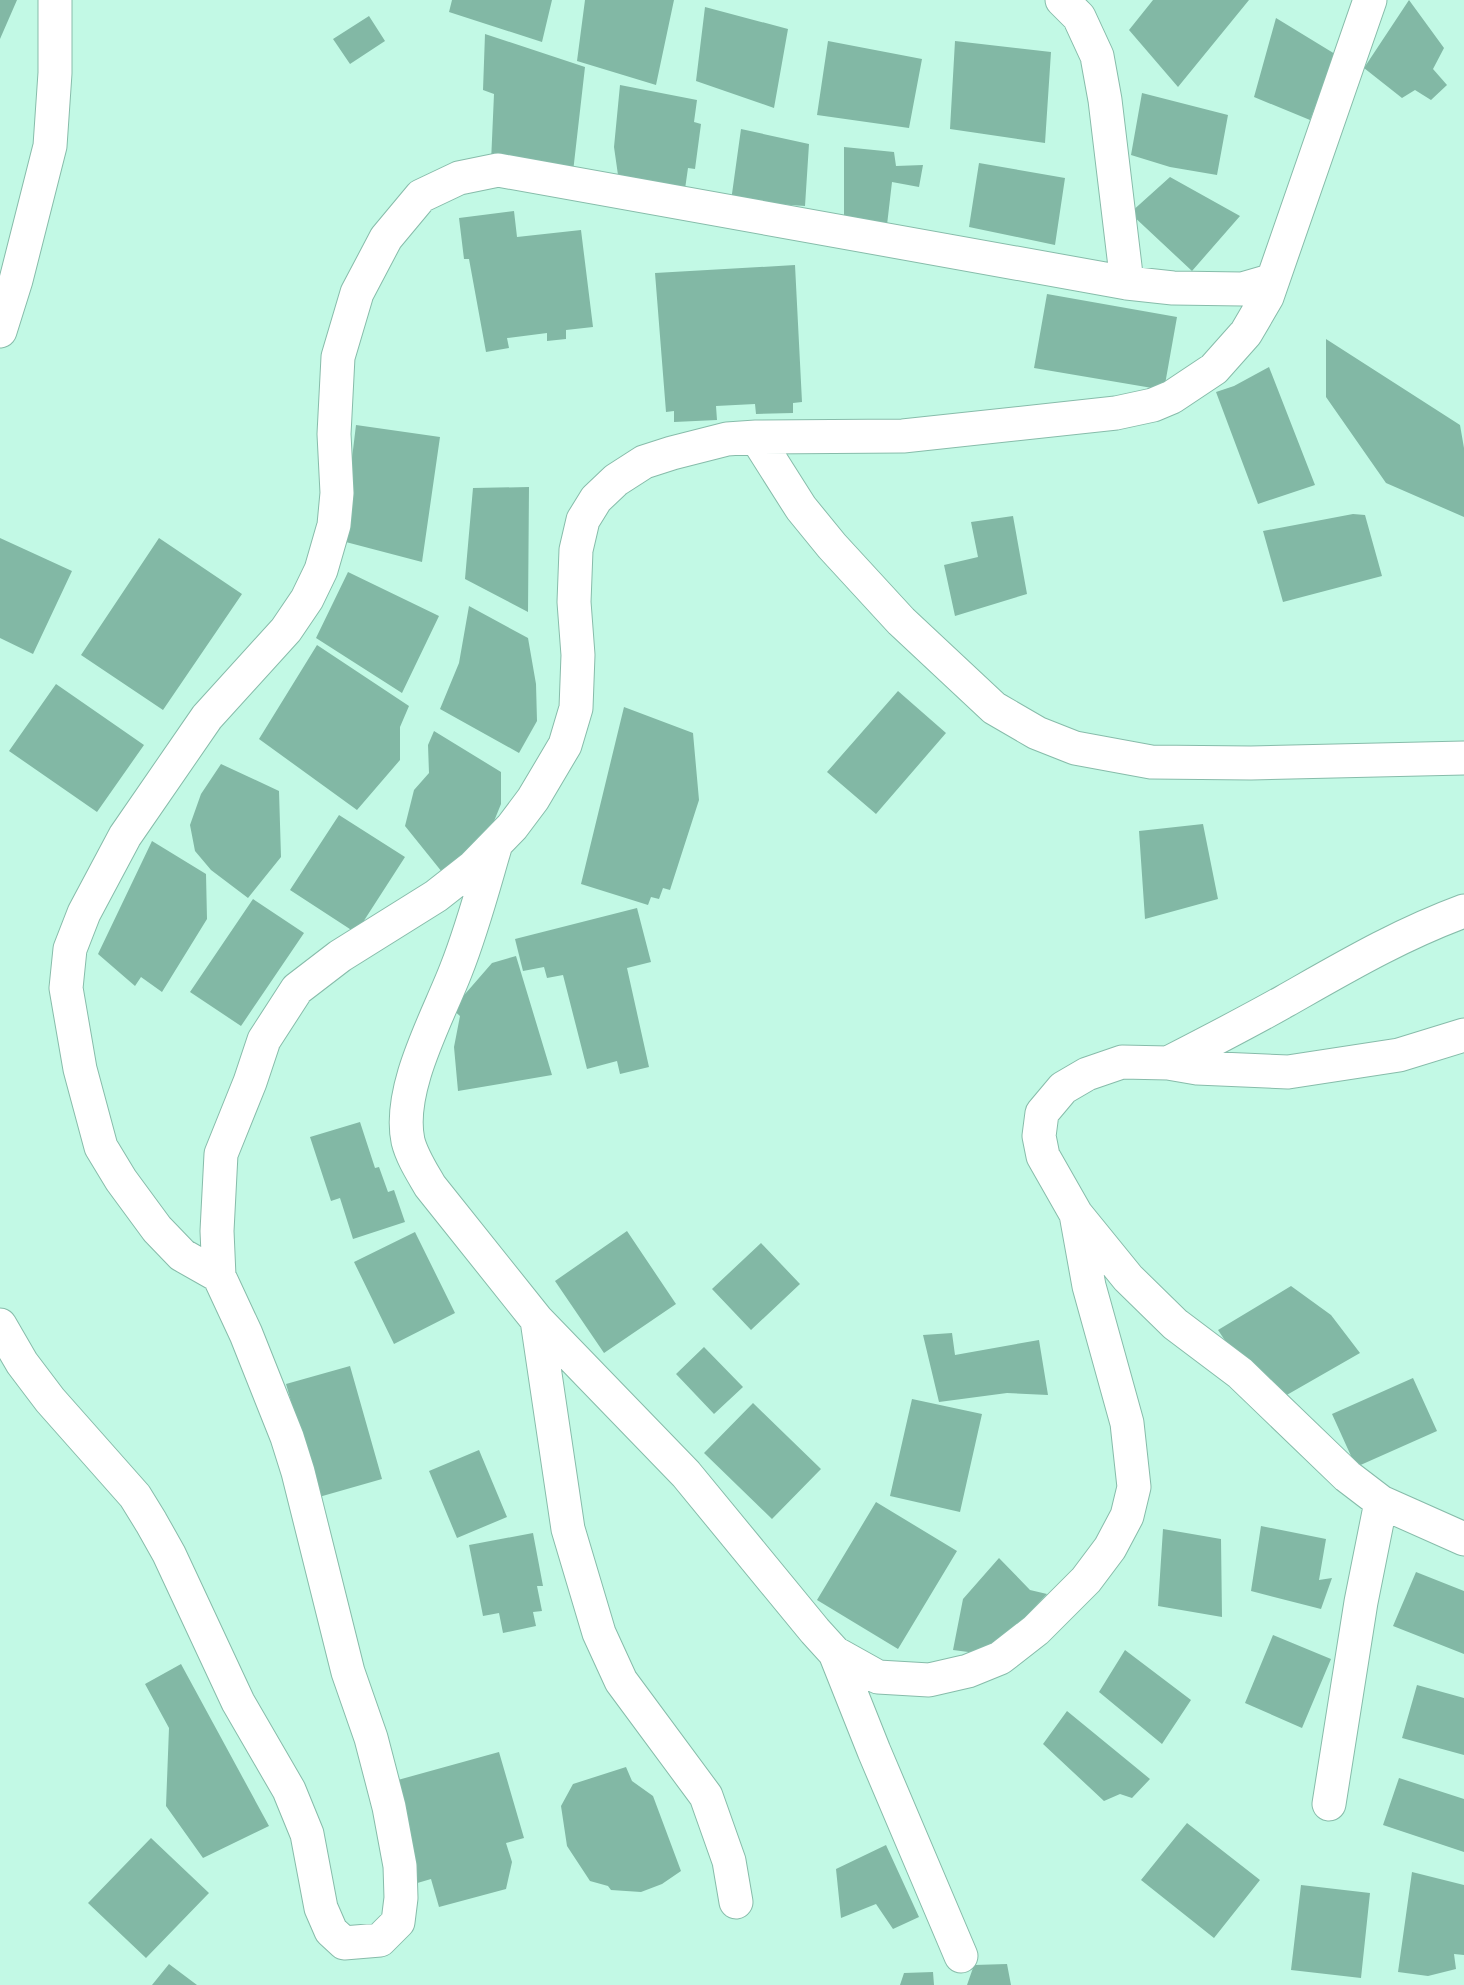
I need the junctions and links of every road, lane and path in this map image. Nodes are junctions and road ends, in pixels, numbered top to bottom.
1 (55, 0) edge
2 (1062, 0) edge
3 (1370, 0) edge
4 (1273, 280) junction
5 (1127, 283) junction
6 (0, 331) edge
7 (756, 436) junction
8 (1464, 758) edge
9 (496, 843) junction
10 (1464, 911) edge
11 (1464, 1035) edge
12 (1168, 1063) junction
13 (1076, 1215) junction
14 (219, 1276) junction
15 (537, 1320) junction
16 (0, 1325) edge
17 (1381, 1502) junction
18 (1464, 1539) edge
19 (836, 1653) junction
20 (1329, 1804) dead end
21 (736, 1902) dead end
22 (961, 1956) dead end

1 - 6 street
2 - 5 street
3 - 4 street
4 - 5 street
4 - 7 street
5 - 14 street
7 - 8 street
7 - 9 street
9 - 14 street
9 - 15 street
10 - 12 street
11 - 12 street
12 - 13 street
13 - 17 street
13 - 19 street
14 - 16 street
15 - 19 street
15 - 21 street
17 - 18 street
17 - 20 street
19 - 22 street

